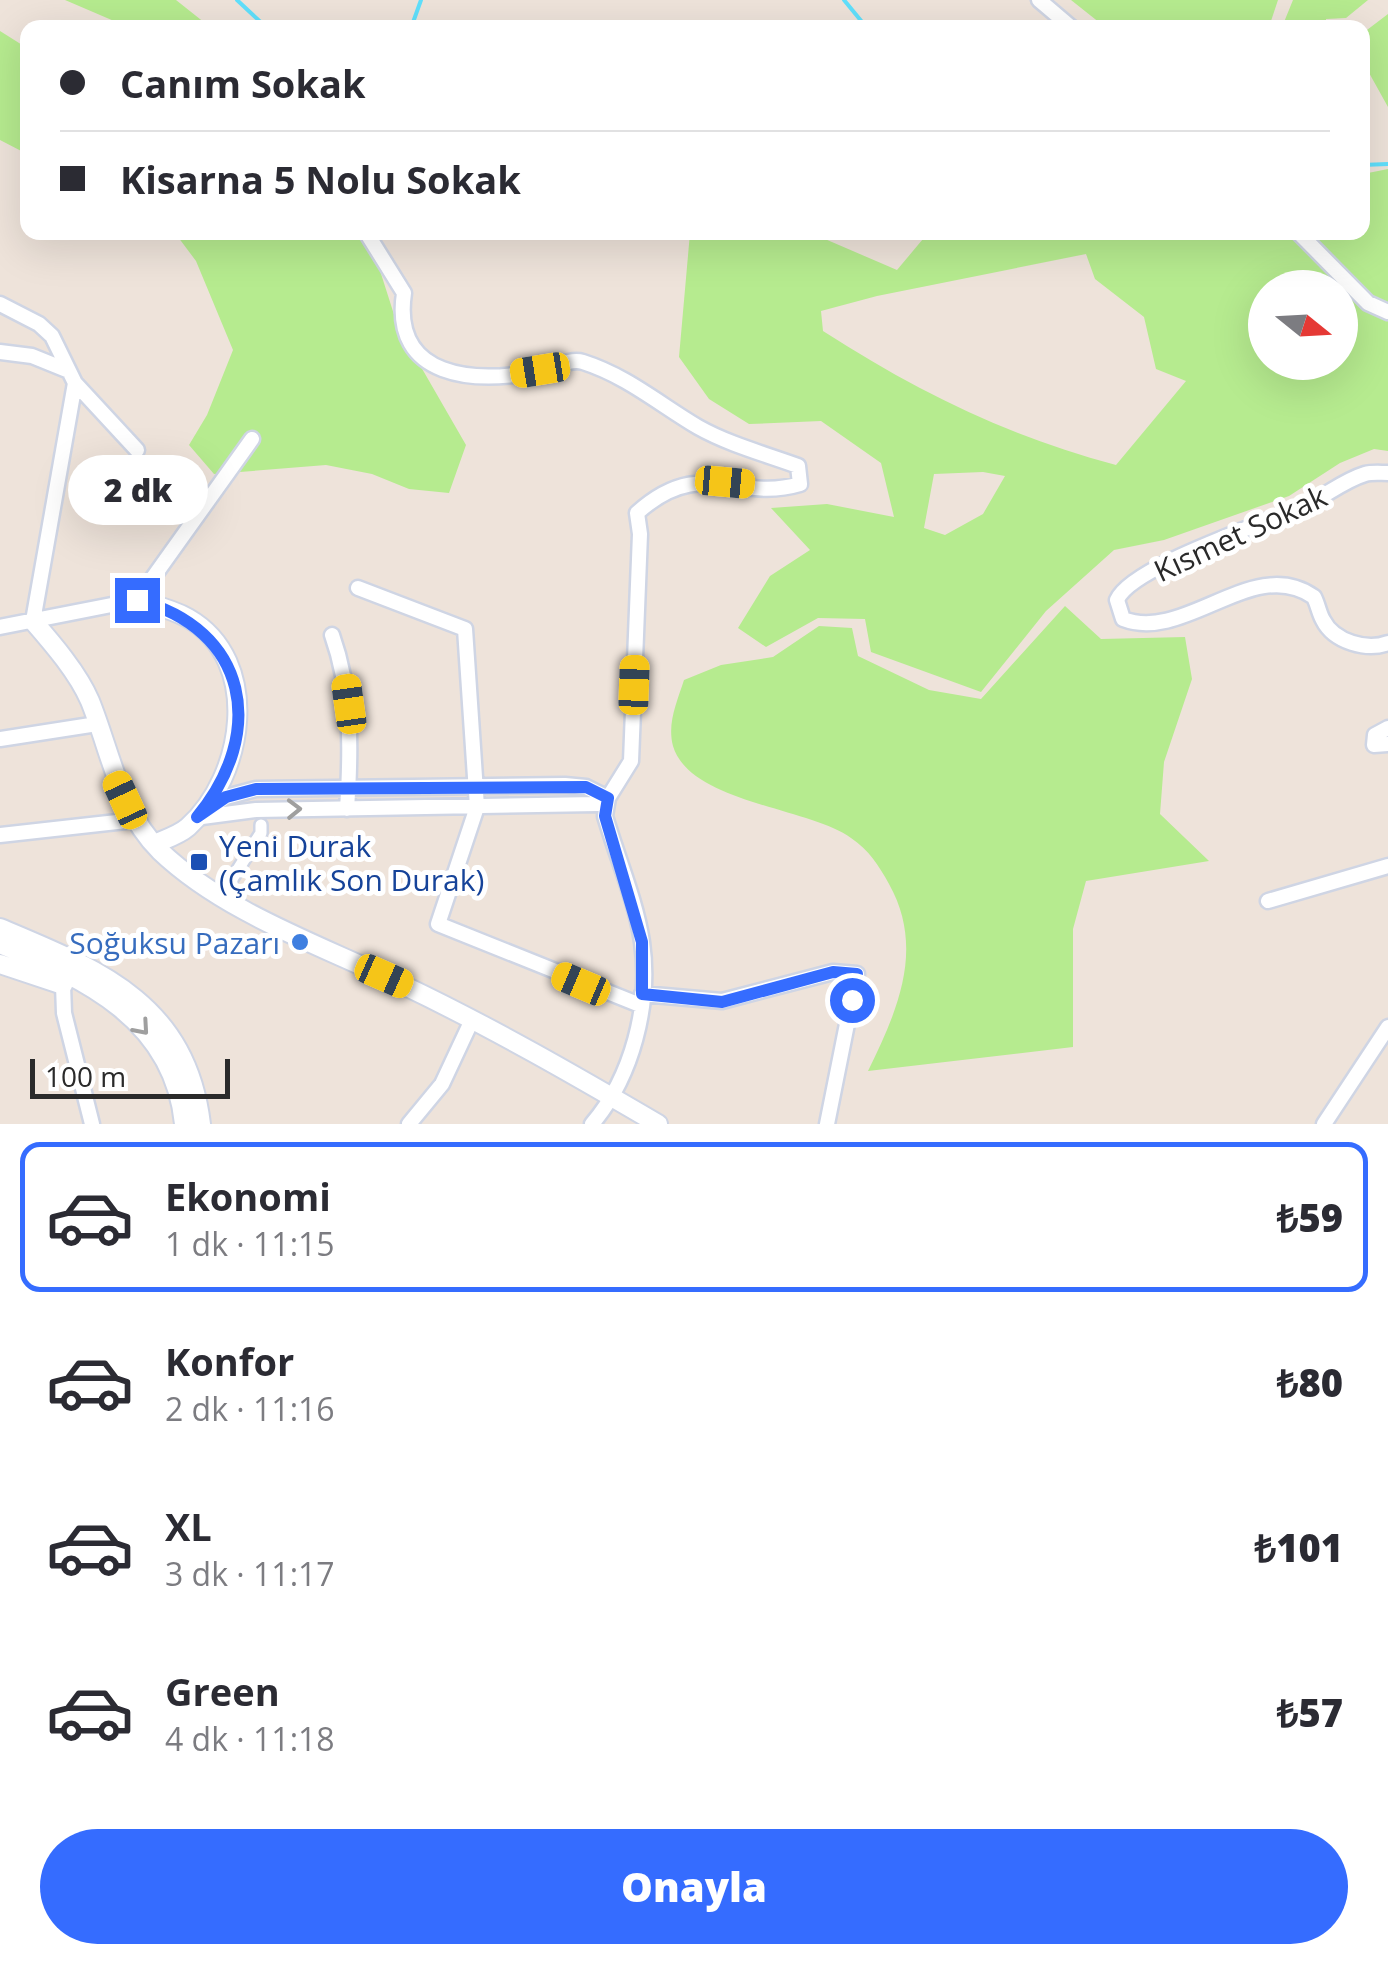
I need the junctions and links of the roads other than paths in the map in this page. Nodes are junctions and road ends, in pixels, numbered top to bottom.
1 (1040, 0) edge
2 (1063, 20) edge
3 (371, 240) edge
4 (1306, 240) edge
5 (0, 304) edge
6 (1388, 312) edge
7 (0, 352) edge
8 (72, 377) junction
9 (252, 439) dead end
10 (138, 450) dead end
11 (1388, 473) edge
12 (358, 588) dead end
13 (137, 600) junction
14 (33, 622) junction
15 (0, 627) edge
16 (332, 635) dead end
17 (1388, 643) edge
18 (97, 724) junction
19 (1388, 728) edge
20 (0, 739) edge
21 (1381, 745) edge
22 (476, 786) junction
23 (348, 788) junction
24 (608, 798) junction
25 (477, 806) junction
26 (348, 808) junction
27 (197, 817) junction
28 (135, 820) junction
29 (261, 824) dead end
30 (0, 836) edge
31 (154, 844) junction
32 (1388, 866) edge
33 (230, 882) dead end
34 (1268, 901) dead end
35 (0, 928) edge
36 (0, 944) edge
37 (0, 964) edge
38 (68, 972) junction
39 (641, 1000) junction
40 (472, 1022) junction
41 (1388, 1027) edge
42 (614, 1098) junction
43 (92, 1124) edge
44 (184, 1124) edge
45 (201, 1124) edge
46 (409, 1124) edge
47 (592, 1124) edge
48 (658, 1124) edge
49 (826, 1124) edge
50 (1324, 1124) edge

1 - 2 street
3 - 24 street
4 - 6 street
5 - 8 street
7 - 8 street
8 - 10 street
8 - 14 street
9 - 13 street
11 - 17 street, Kısmet Sokak
12 - 22 street
13 - 14 street
13 - 27 street
14 - 15 street
14 - 18 street
16 - 23 street
18 - 20 street
18 - 28 street
19 - 21 street
22 - 23 street
22 - 24 street
22 - 25 street
23 - 26 street
23 - 27 street
24 - 25 street
24 - 39 street
25 - 26 street
25 - 39 street
27 -> 26 street
27 - 31 street
28 - 30 street
28 - 31 street
29 - 33 street
31 - 40 street
32 - 34 street
35 - 38 street
36 - 38 street
37 - 38 street
38 - 43 street
38 -> 44 street
38 - 45 street
39 - 42 street
39 - 49 street
40 - 42 street
40 - 46 street
41 - 50 street
42 - 47 street
42 - 48 street

